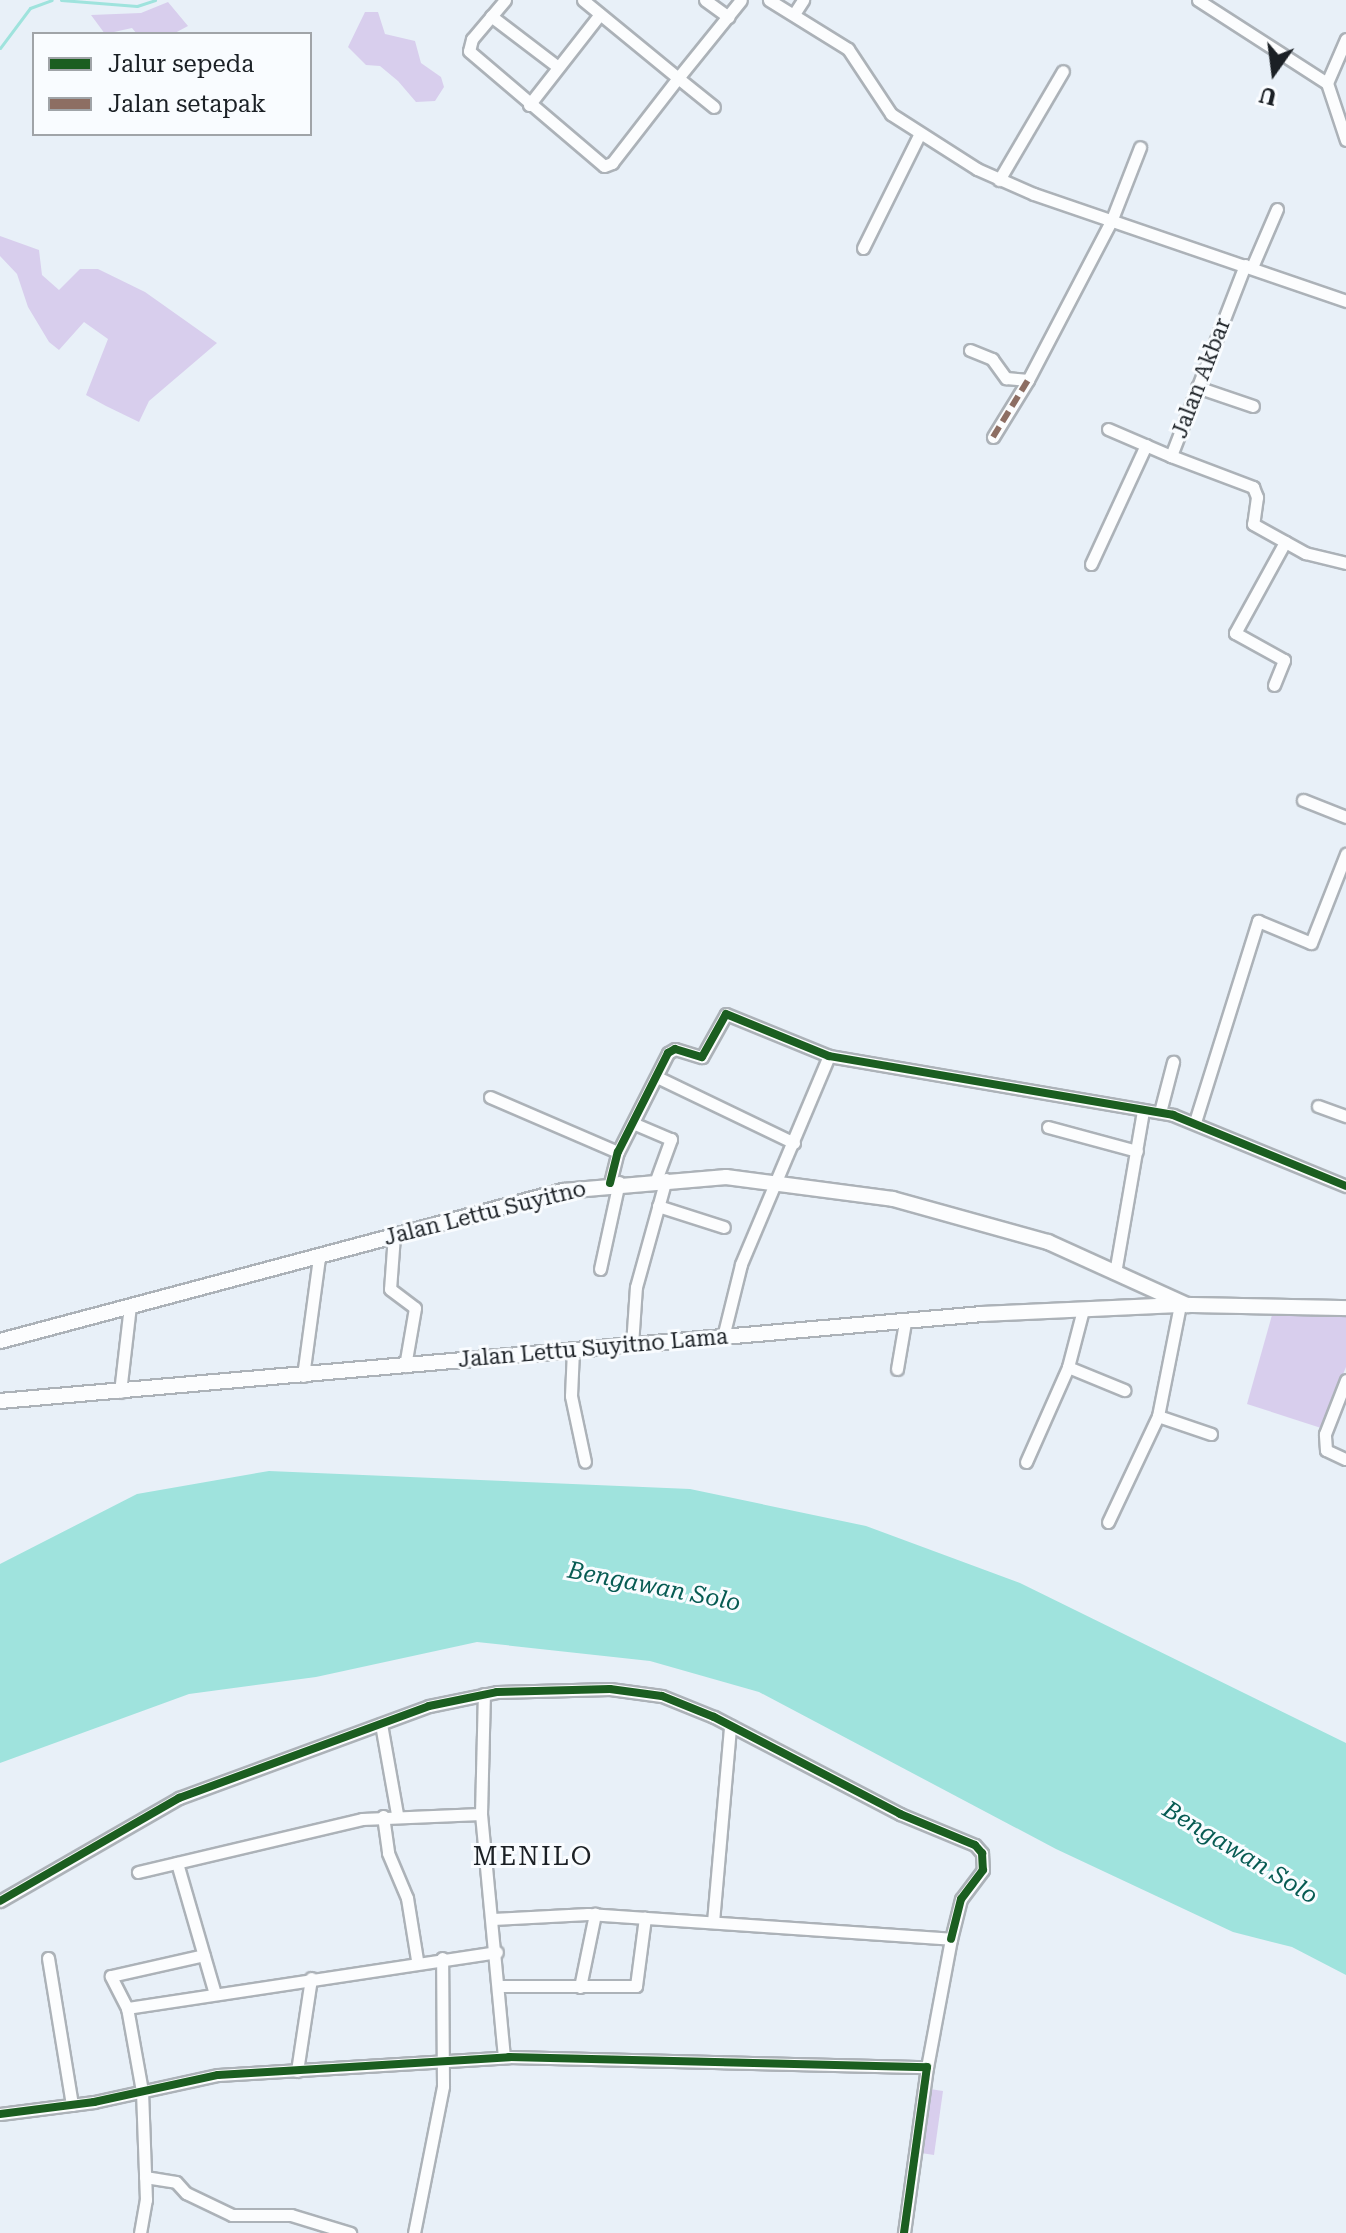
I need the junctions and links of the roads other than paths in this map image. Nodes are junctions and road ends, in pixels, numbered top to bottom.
1 (505, 0) edge
2 (583, 0) edge
3 (705, 0) edge
4 (741, 0) edge
5 (769, 0) edge
6 (803, 0) edge
7 (1198, 0) edge
8 (600, 14) junction
9 (794, 14) junction
10 (491, 16) junction
11 (728, 17) junction
12 (1346, 39) edge
13 (558, 67) junction
14 (1063, 71) dead end
15 (678, 78) junction
16 (1327, 83) junction
17 (529, 105) junction
18 (714, 107) dead end
19 (919, 135) junction
20 (1346, 140) edge
21 (1140, 147) dead end
22 (999, 180) junction
23 (1277, 209) dead end
24 (1112, 219) junction
25 (863, 248) dead end
26 (1249, 266) junction
27 (1346, 301) edge
28 (970, 350) dead end
29 (1028, 380) junction
30 (1197, 387) junction
31 (1253, 406) dead end
32 (1108, 429) dead end
33 (993, 437) dead end
34 (1146, 445) junction
35 (1171, 456) junction
36 (1285, 542) junction
37 (1346, 563) edge
38 (1091, 564) dead end
39 (1274, 685) dead end
40 (1303, 800) dead end
41 (1346, 817) edge
42 (1346, 854) edge
43 (829, 1056) junction
44 (1173, 1062) dead end
45 (657, 1077) junction
46 (490, 1097) dead end
47 (1318, 1106) dead end
48 (1143, 1111) junction
49 (1160, 1112) junction
50 (1346, 1116) edge
51 (1195, 1122) junction
52 (635, 1124) junction
53 (1048, 1127) dead end
54 (794, 1143) junction
55 (1137, 1151) junction
56 (618, 1152) junction
57 (661, 1179) junction
58 (615, 1182) junction
59 (774, 1182) junction
60 (1346, 1186) edge
61 (658, 1206) junction
62 (724, 1227) dead end
63 (394, 1235) junction
64 (319, 1258) junction
65 (600, 1269) dead end
66 (1115, 1273) junction
67 (1143, 1286) junction
68 (1184, 1305) junction
69 (130, 1306) junction
70 (1137, 1308) junction
71 (1346, 1308) edge
72 (1083, 1310) junction
73 (905, 1322) junction
74 (723, 1337) junction
75 (0, 1341) edge
76 (632, 1345) junction
77 (573, 1350) junction
78 (405, 1366) junction
79 (1068, 1367) junction
80 (897, 1369) dead end
81 (303, 1376) junction
82 (1346, 1380) edge
83 (1124, 1390) dead end
84 (120, 1392) junction
85 (0, 1401) edge
86 (1158, 1416) junction
87 (1211, 1434) dead end
88 (1345, 1459) edge
89 (585, 1462) dead end
90 (1026, 1462) dead end
91 (1108, 1522) dead end
92 (484, 1694) junction
93 (381, 1724) junction
94 (730, 1726) junction
95 (397, 1814) junction
96 (481, 1814) junction
97 (383, 1816) junction
98 (177, 1863) junction
99 (138, 1872) dead end
100 (0, 1901) edge
101 (595, 1914) junction
102 (645, 1918) junction
103 (493, 1919) junction
104 (713, 1922) junction
105 (951, 1939) junction
106 (497, 1952) junction
107 (204, 1955) junction
108 (48, 1958) dead end
109 (442, 1958) junction
110 (417, 1960) junction
111 (311, 1978) junction
112 (499, 1986) junction
113 (580, 1987) junction
114 (215, 1994) junction
115 (127, 2008) junction
116 (504, 2057) junction
117 (444, 2062) junction
118 (927, 2067) junction
119 (297, 2071) junction
120 (142, 2091) junction
121 (72, 2105) junction
122 (0, 2114) edge
123 (145, 2177) junction
124 (140, 2233) edge
125 (350, 2233) edge
126 (414, 2233) edge
127 (904, 2233) edge

1 - 10 street
2 - 8 street
3 - 11 street
4 - 11 street
5 - 9 street
6 - 9 street
7 - 16 street
8 - 13 street
8 - 15 street
9 - 19 street
10 - 13 street
10 - 17 street
11 - 15 street
12 - 16 street
13 - 17 street
14 - 22 street
15 - 17 street
15 - 18 street
16 - 20 street
19 - 22 street
19 - 25 street
21 - 24 street
22 - 24 street
23 - 26 street, Jalan Akbar
24 - 26 street
24 - 29 street
26 - 27 street
26 - 30 street, Jalan Akbar
28 - 29 street
29 - 33 street
30 - 31 street
30 - 35 street, Jalan Akbar
32 - 34 street
34 - 35 street
34 - 38 street
35 - 36 street, Jalan Akbar
36 - 37 street, Jalan Akbar
36 - 39 street
40 - 41 street
42 - 51 street
43 - 45 street
43 - 48 street
43 - 54 street
44 - 49 street
45 - 52 street
45 - 54 street
46 - 56 street
47 - 50 street
48 - 49 street
48 - 55 street
49 - 51 street
51 - 60 street
52 - 56 street
52 - 57 street
53 - 55 street
54 - 59 street
55 - 66 street
56 - 58 street
57 - 58 main road, Jalan Lettu Suyitno
57 - 59 main road, Jalan Lettu Suyitno
57 - 61 street
58 - 63 main road, Jalan Lettu Suyitno
58 - 65 street
59 - 66 main road, Jalan Lettu Suyitno
59 - 74 street
61 - 62 street
61 - 76 street
63 - 64 main road, Jalan Lettu Suyitno
63 - 78 street
64 - 69 main road, Jalan Lettu Suyitno
64 - 81 street
66 - 67 main road, Jalan Lettu Suyitno
67 - 68 main road, Jalan Lettu Suyitno
67 - 70 main road
68 - 70 main road, Jalan Lettu Suyitno Lama
68 - 71 main road, Jalan Lettu Suyitno
68 - 86 street
69 - 75 main road, Jalan Lettu Suyitno
69 - 84 street
70 - 72 main road, Jalan Lettu Suyitno Lama
72 - 73 main road, Jalan Lettu Suyitno Lama
72 - 79 street
73 - 74 main road, Jalan Lettu Suyitno Lama
73 - 80 street
74 - 76 main road, Jalan Lettu Suyitno Lama
76 - 77 main road, Jalan Lettu Suyitno Lama
77 - 78 main road, Jalan Lettu Suyitno Lama
77 - 89 street
78 - 81 main road, Jalan Lettu Suyitno Lama
79 - 83 street
79 - 90 street
81 - 84 main road, Jalan Lettu Suyitno Lama
82 - 88 street
84 - 85 main road, Jalan Lettu Suyitno Lama
86 - 87 street
86 - 91 street
92 - 93 street
92 - 94 street
92 - 96 street
93 - 95 street
93 - 100 street
94 - 104 street
94 - 105 street
95 - 96 street
95 - 97 street
96 - 103 street
97 - 98 street
97 - 110 street
98 - 99 street
98 - 107 street
101 - 102 street
101 - 103 street
101 - 113 street
102 - 104 street
102 - 113 street
103 - 106 street
104 - 105 street
105 - 118 street
106 - 109 street
106 - 112 street
107 - 114 street
107 - 115 street
108 - 121 street
109 - 110 street
109 - 117 street
110 - 111 street
111 - 114 street
111 - 119 street
112 - 113 street
112 - 116 street
114 - 115 street
115 - 120 street
116 - 117 street
116 - 118 street
117 - 119 street
117 - 126 street
118 - 127 street
119 - 120 street
120 - 121 street
120 - 123 street
121 - 122 street
123 - 124 street
123 - 125 street

